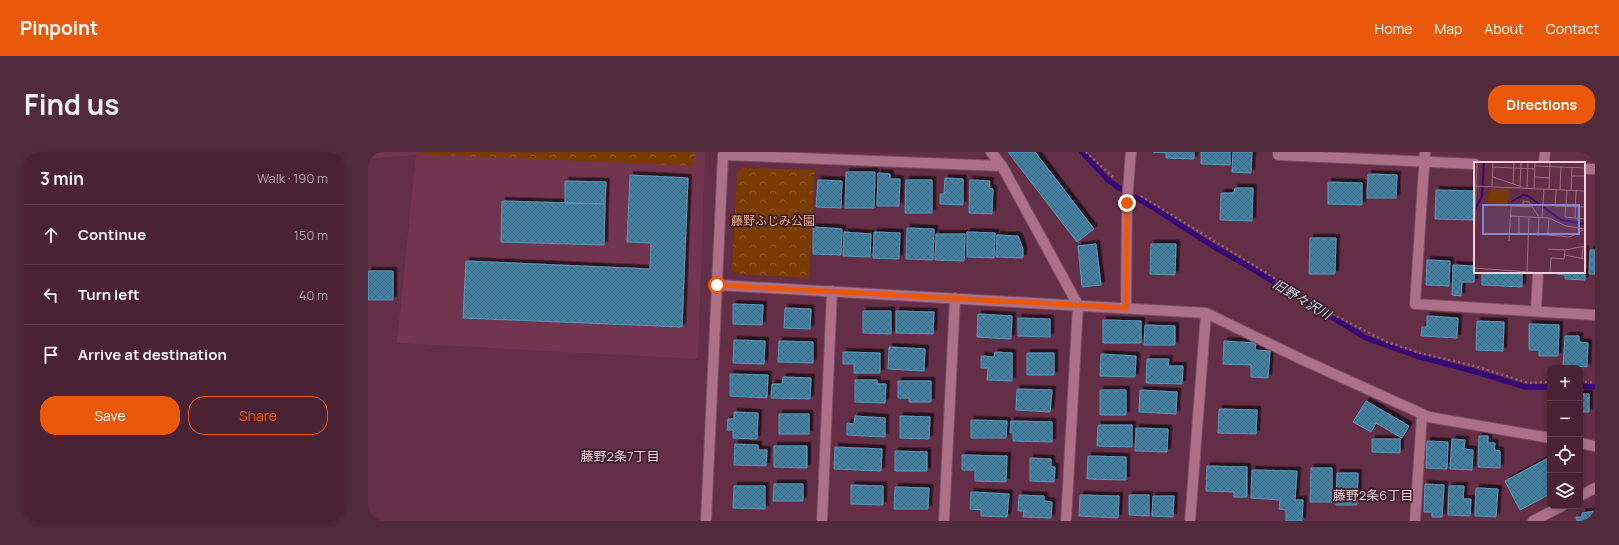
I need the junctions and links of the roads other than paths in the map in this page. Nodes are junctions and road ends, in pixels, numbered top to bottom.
1 (991, 152) edge
2 (1130, 152) edge
3 (1278, 152) edge
4 (1545, 152) edge
5 (877, 156) edge
6 (1425, 157) edge
7 (1544, 162) edge
8 (1474, 164) edge
9 (1002, 166) junction
10 (1585, 169) edge
11 (1595, 170) edge
12 (1538, 273) edge
13 (717, 285) junction
14 (832, 291) junction
15 (954, 298) junction
16 (1078, 305) junction
17 (1126, 308) junction
18 (1536, 311) junction
19 (1206, 313) junction
20 (1595, 314) edge
21 (1422, 414) junction
22 (1547, 437) edge
23 (1583, 444) edge
24 (1595, 446) edge
25 (1595, 488) edge
26 (1583, 494) edge
27 (1556, 509) edge
28 (706, 521) edge
29 (713, 521) edge
30 (822, 521) edge
31 (944, 521) edge
32 (1066, 521) edge
33 (1190, 521) edge
34 (1415, 521) edge
35 (1533, 521) edge

1 - 9 street
2 - 17 street, bridge
3 - 6 street
4 - 7 street
5 - 9 street
5 - 13 street
6 - 8 street
6 - 18 street
9 - 16 street
10 - 11 street
12 - 18 street
13 - 14 street
13 - 28 street
14 - 15 street
14 - 30 street
15 - 16 street
15 - 31 street
16 - 17 street
16 - 32 street
17 - 19 street
18 - 20 street
19 - 21 street
19 - 33 street
21 - 22 street
21 - 34 street
23 - 24 street
25 - 26 street
27 - 35 street
28 - 29 street

